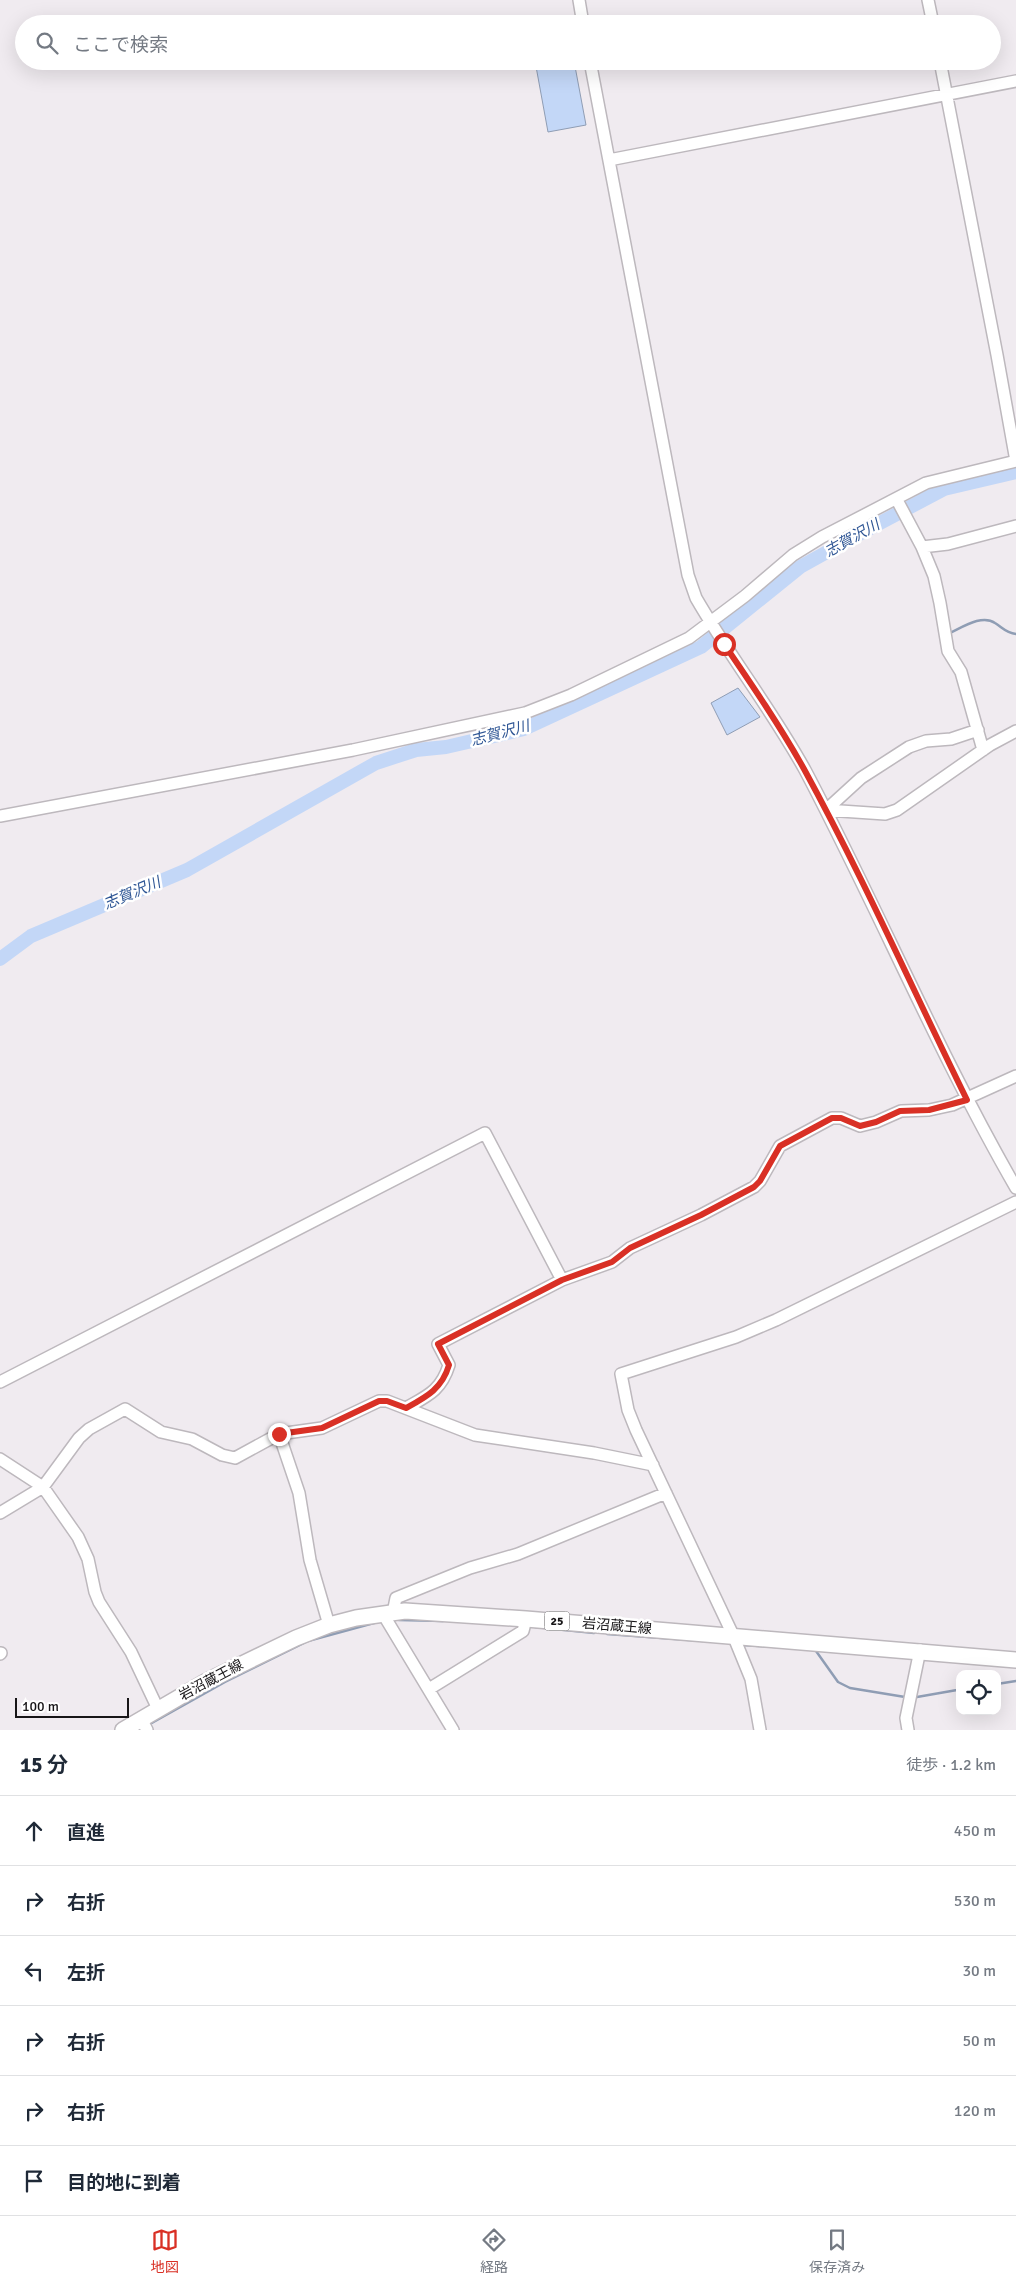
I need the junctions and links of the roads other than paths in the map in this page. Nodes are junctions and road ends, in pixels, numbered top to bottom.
1 (579, 0) edge
2 (928, 0) edge
3 (582, 15) edge
4 (930, 15) edge
5 (592, 70) edge
6 (942, 70) edge
7 (1016, 81) edge
8 (946, 95) junction
9 (609, 160) junction
10 (1016, 461) edge
11 (897, 500) junction
12 (1016, 526) edge
13 (922, 547) junction
14 (711, 624) junction
15 (978, 730) junction
16 (1016, 731) edge
17 (983, 750) junction
18 (826, 810) junction
19 (0, 816) edge
20 (1016, 1076) edge
21 (967, 1100) junction
22 (1016, 1188) edge
23 (1016, 1202) edge
24 (562, 1280) junction
25 (0, 1382) edge
26 (406, 1408) junction
27 (279, 1434) junction
28 (0, 1459) edge
29 (653, 1465) junction
30 (43, 1487) junction
31 (666, 1493) junction
32 (0, 1513) edge
33 (388, 1613) junction
34 (526, 1619) junction
35 (329, 1626) junction
36 (734, 1635) junction
37 (920, 1650) junction
38 (1016, 1660) edge
39 (429, 1689) junction
40 (158, 1709) junction
41 (144, 1725) edge
42 (123, 1730) edge
43 (454, 1730) edge
44 (760, 1730) edge
45 (908, 1730) edge

1 - 3 street
2 - 4 street
5 - 9 street
6 - 8 street
7 - 8 street
8 - 9 street
8 - 10 street
9 - 14 street
10 - 11 street
11 - 13 street
11 - 14 street
12 - 13 street
13 - 15 street
14 - 18 street
14 - 19 street
15 - 17 street
15 - 18 street
16 - 17 street
17 - 18 street
18 - 21 street
20 - 21 street
21 - 22 street
21 - 24 street
23 - 29 street
24 - 25 street
24 - 26 street
26 - 27 street
26 - 29 street
27 - 30 street
27 - 35 street
28 - 30 street
29 - 31 street
30 - 32 street
30 - 40 street
31 - 33 street
31 - 36 street
33 - 34 main road, 岩沼蔵王線 / 25
33 - 35 main road, 岩沼蔵王線 / 25
33 - 39 street
34 - 36 main road, 岩沼蔵王線 / 25
34 - 39 street
35 - 40 main road, 岩沼蔵王線 / 25
36 - 37 main road, 岩沼蔵王線 / 25
36 - 44 street
37 - 38 main road, 岩沼蔵王線 / 25
37 - 45 street
39 - 43 street
40 - 41 main road, 岩沼蔵王線 / 25
41 - 42 main road, 岩沼蔵王線 / 25

